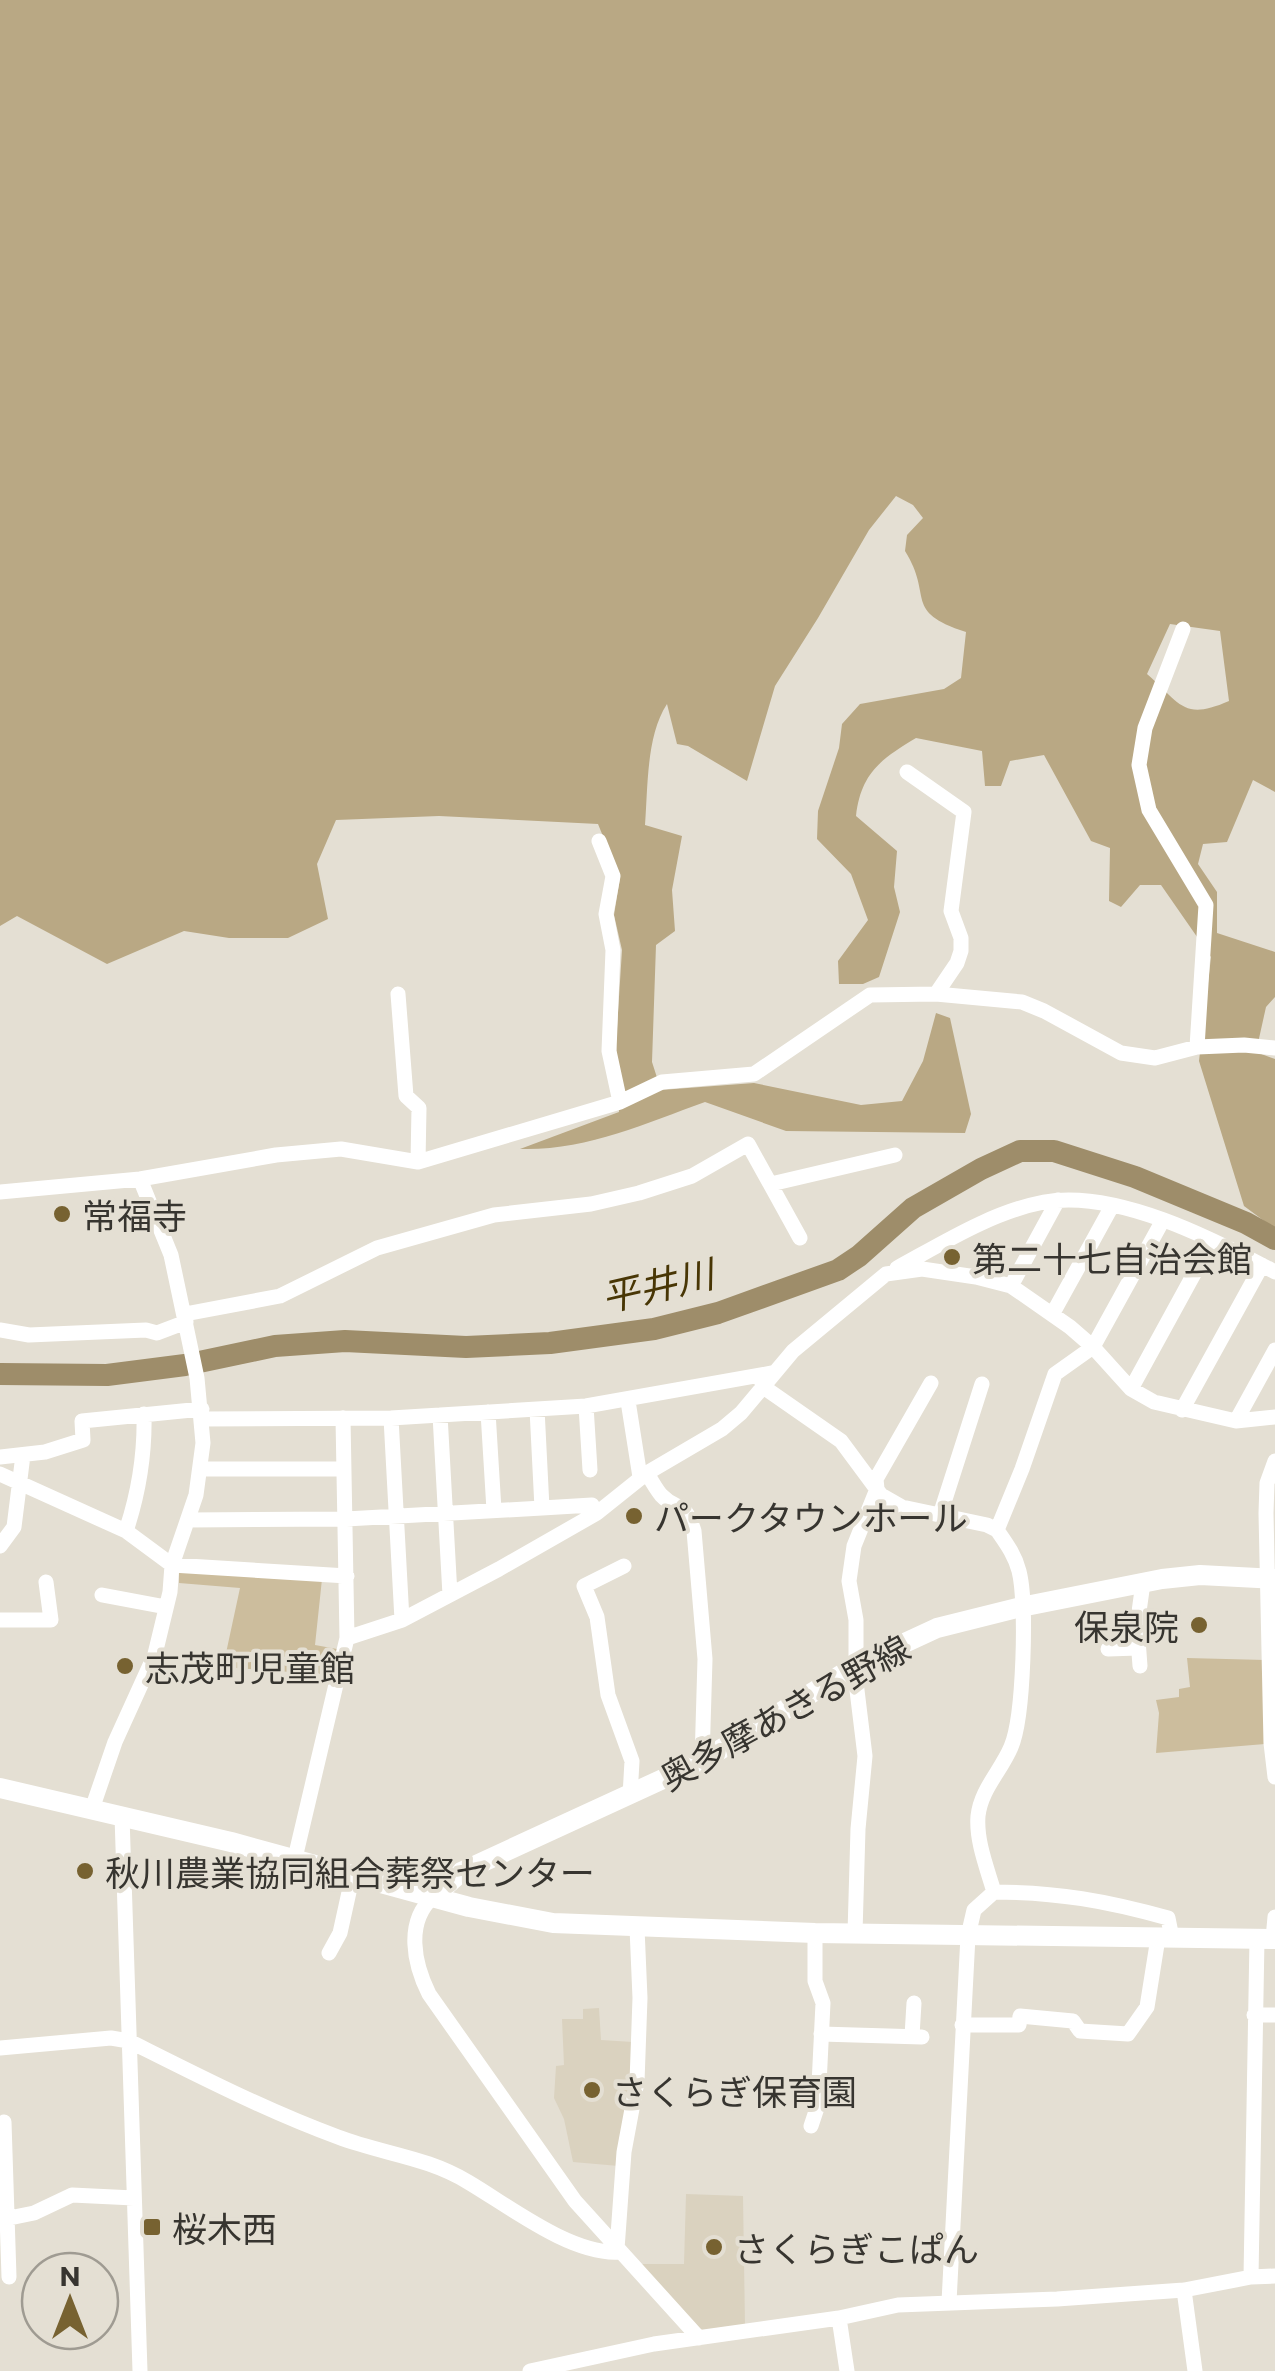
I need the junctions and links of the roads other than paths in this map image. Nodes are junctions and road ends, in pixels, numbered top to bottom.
1 (1183, 629) dead end
2 (907, 772) dead end
3 (599, 841) dead end
4 (398, 994) dead end
5 (936, 994) junction
6 (1197, 1047) junction
7 (1275, 1048) edge
8 (620, 1102) junction
9 (894, 1155) dead end
10 (418, 1162) junction
11 (140, 1179) junction
12 (771, 1184) junction
13 (0, 1192) edge
14 (1058, 1200) junction
15 (1112, 1206) junction
16 (1162, 1220) junction
17 (800, 1238) dead end
18 (1212, 1241) junction
19 (1268, 1268) edge
20 (886, 1274) junction
21 (1011, 1286) junction
22 (1052, 1313) junction
23 (186, 1321) junction
24 (0, 1330) edge
25 (1093, 1348) junction
26 (1275, 1350) edge
27 (767, 1380) junction
28 (931, 1383) dead end
29 (982, 1384) dead end
30 (1131, 1390) junction
31 (628, 1401) junction
32 (586, 1406) junction
33 (537, 1409) junction
34 (1182, 1410) junction
35 (488, 1412) junction
36 (144, 1414) junction
37 (202, 1414) junction
38 (440, 1416) junction
39 (1275, 1417) edge
40 (343, 1418) junction
41 (392, 1418) junction
42 (1236, 1421) junction
43 (23, 1454) junction
44 (0, 1457) edge
45 (1275, 1461) edge
46 (200, 1469) junction
47 (344, 1470) junction
48 (590, 1470) dead end
49 (0, 1474) edge
50 (643, 1475) junction
51 (20, 1483) junction
52 (876, 1490) junction
53 (594, 1504) junction
54 (542, 1508) junction
55 (494, 1510) junction
56 (446, 1513) junction
57 (940, 1515) junction
58 (397, 1516) junction
59 (346, 1519) junction
60 (188, 1520) junction
61 (996, 1530) junction
62 (126, 1531) junction
63 (0, 1546) edge
64 (172, 1565) junction
65 (624, 1566) dead end
66 (347, 1576) junction
67 (1272, 1578) edge
68 (46, 1582) dead end
69 (1143, 1582) junction
70 (102, 1595) dead end
71 (450, 1595) junction
72 (1021, 1606) junction
73 (166, 1607) junction
74 (0, 1620) edge
75 (402, 1620) junction
76 (347, 1638) junction
77 (1138, 1648) junction
78 (1108, 1649) dead end
79 (857, 1666) junction
80 (1140, 1666) dead end
81 (702, 1761) junction
82 (1275, 1776) edge
83 (0, 1788) edge
84 (630, 1796) junction
85 (92, 1809) junction
86 (122, 1816) junction
87 (295, 1858) junction
88 (353, 1874) junction
89 (994, 1892) junction
90 (433, 1897) junction
91 (1275, 1916) edge
92 (637, 1928) junction
93 (815, 1933) junction
94 (855, 1933) junction
95 (968, 1936) junction
96 (1165, 1938) junction
97 (1268, 1939) edge
98 (329, 1952) dead end
99 (914, 2003) dead end
100 (1254, 2015) junction
101 (1275, 2016) edge
102 (962, 2025) junction
103 (820, 2034) junction
104 (129, 2041) junction
105 (0, 2048) edge
106 (4, 2122) dead end
107 (810, 2126) dead end
108 (134, 2198) junction
109 (4, 2219) edge
110 (618, 2250) junction
111 (1275, 2276) edge
112 (9, 2277) dead end
113 (1251, 2277) junction
114 (1184, 2290) junction
115 (949, 2302) junction
116 (839, 2318) junction
117 (699, 2338) junction
118 (140, 2371) edge
119 (530, 2371) edge
120 (846, 2371) edge
121 (1196, 2371) edge

1 - 6 street
2 - 5 street
3 - 8 street
4 - 10 street
5 - 6 street
5 - 8 street
6 - 7 street
8 - 10 street
9 - 12 street
10 - 11 street
11 - 13 street
11 - 23 street
12 - 17 street
12 - 23 street
14 - 15 street
14 - 20 street
14 - 21 street
15 - 16 street
15 - 22 street
16 - 18 street
16 - 25 street
18 - 19 street
18 - 30 street
19 - 34 street
20 - 21 street
20 - 27 street
21 - 22 street
22 - 25 street
23 - 24 street
23 - 37 street
25 - 30 street
25 - 61 street
26 - 42 street
27 - 31 street
27 - 50 street
27 - 52 street
28 - 52 street
29 - 57 street
30 - 34 street
31 - 32 street
31 - 50 street
32 - 33 street
32 - 48 street
33 - 35 street
33 - 54 street
34 - 42 street
35 - 38 street
35 - 55 street
36 - 37 street
36 - 43 street
36 - 62 street
37 - 40 street
37 - 46 street
38 - 41 street
38 - 56 street
39 - 42 street
40 - 41 street
40 - 47 street
41 - 58 street
43 - 44 street
43 - 51 street
45 - 67 street
46 - 47 street
46 - 60 street
47 - 59 street
49 - 51 street
50 - 53 street
50 - 81 street
51 - 62 street
51 - 63 street
52 - 57 street
52 - 79 street
53 - 54 street
53 - 71 street
54 - 55 street
55 - 56 street
56 - 58 street
56 - 71 street
57 - 61 street
58 - 59 street
58 - 75 street
59 - 60 street
59 - 66 street
60 - 64 street
61 - 72 street
62 - 64 street
64 - 66 street
64 - 73 street
65 - 84 street
66 - 76 street
67 - 69 main road, 奥多摩あきる野線
67 - 82 street
68 - 74 street
69 - 72 main road, 奥多摩あきる野線
69 - 77 street
70 - 73 street
71 - 75 street
72 - 79 main road, 奥多摩あきる野線
72 - 89 street
73 - 85 street
75 - 76 street
76 - 87 street
77 - 78 street
77 - 80 street
79 - 81 main road, 奥多摩あきる野線
79 - 94 street
81 - 84 main road, 奥多摩あきる野線
83 - 85 main road
84 - 90 main road, 奥多摩あきる野線
85 - 86 main road
86 - 87 main road
86 - 104 street
87 - 88 main road
88 - 90 main road
88 - 98 street
89 - 95 street
89 - 96 street
90 - 92 main road
90 - 110 street
91 - 97 street
92 - 93 main road
92 - 110 street
93 - 94 main road
93 - 103 street
94 - 95 main road
95 - 96 main road
95 - 102 street
96 - 97 main road
96 - 102 street
97 - 100 street
99 - 103 street
100 - 101 street
100 - 113 street
102 - 115 street
103 - 107 street
104 - 105 street
104 - 108 street
104 - 110 street
106 - 109 street
108 - 109 street
108 - 118 street
109 - 112 street
110 - 117 street
111 - 113 street
113 - 114 street
114 - 115 street
114 - 121 street
115 - 116 street
116 - 117 street
116 - 120 street
117 - 119 street

